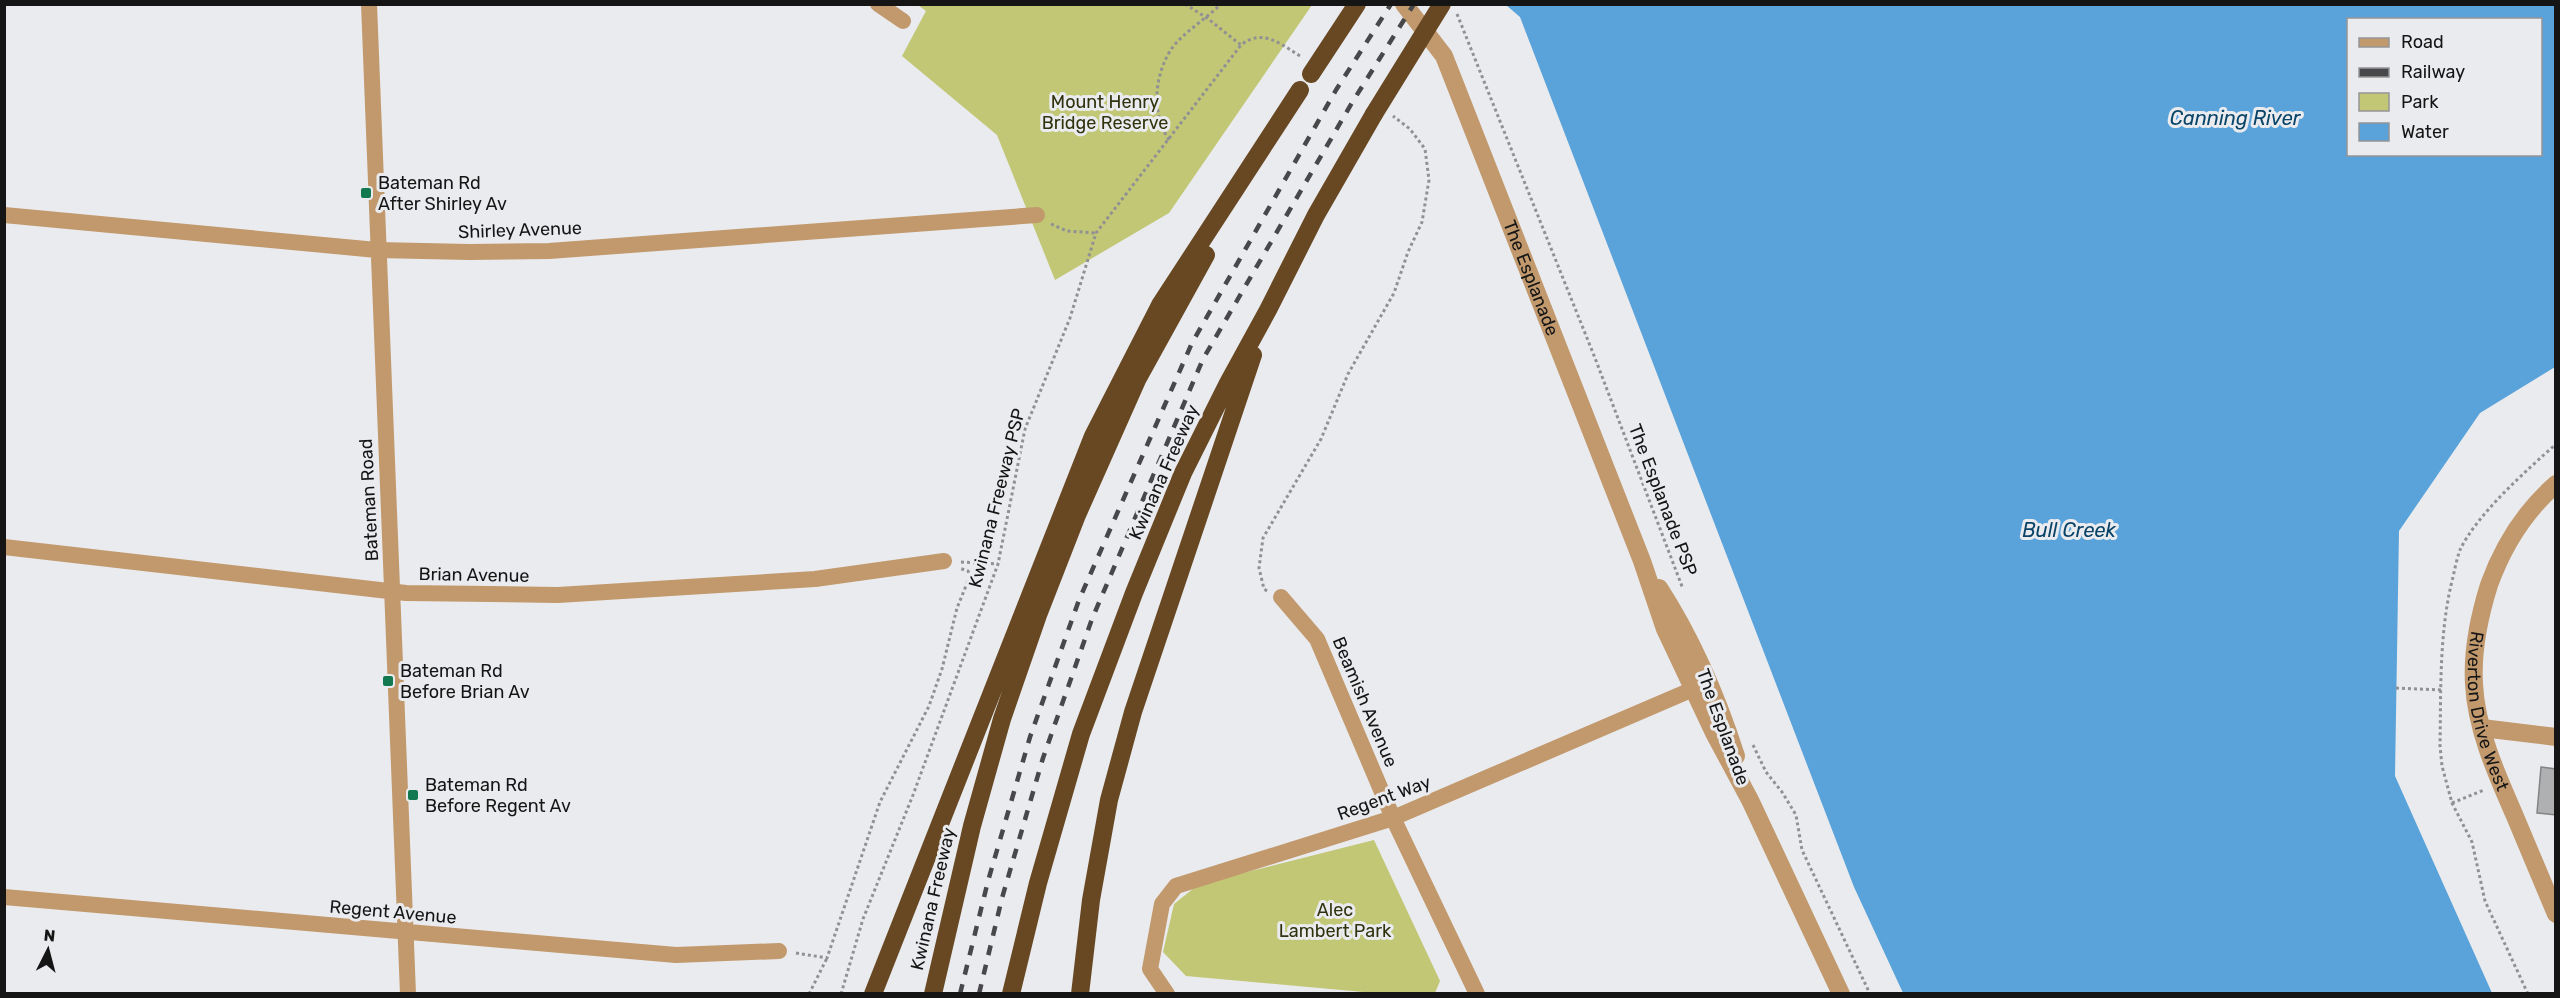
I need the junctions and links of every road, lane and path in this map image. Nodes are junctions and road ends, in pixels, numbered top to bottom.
1 (369, 4) edge
2 (878, 4) edge
3 (1137, 4) edge
4 (1150, 4) edge
5 (1185, 4) edge
6 (1221, 4) edge
7 (1357, 4) edge
8 (1404, 4) edge
9 (1442, 4) edge
10 (1452, 4) edge
11 (1207, 18) junction
12 (903, 21) dead end
13 (1241, 45) junction
14 (1308, 67) junction
15 (1300, 90) junction
16 (1383, 114) junction
17 (1169, 140) junction
18 (4, 215) edge
19 (1037, 215) joint
20 (1096, 233) junction
21 (377, 250) junction
22 (1268, 310) junction
23 (2556, 484) edge
24 (4, 547) edge
25 (944, 561) junction
26 (998, 564) junction
27 (1683, 589) dead end
28 (392, 592) junction
29 (1281, 597) joint
30 (1701, 686) junction
31 (2396, 688) dead end
32 (2441, 690) dead end
33 (2482, 728) junction
34 (2556, 736) edge
35 (1752, 742) dead end
36 (1393, 818) junction
37 (4, 897) edge
38 (2556, 914) edge
39 (406, 932) junction
40 (779, 951) joint
41 (827, 958) junction
42 (408, 993) edge
43 (809, 993) edge
44 (841, 993) edge
45 (873, 993) edge
46 (933, 993) edge
47 (1011, 993) edge
48 (1080, 993) edge
49 (1167, 993) edge
50 (1477, 993) edge
51 (1841, 993) edge
52 (1870, 993) edge

1 - 21 street, Bateman Road
2 - 12 street
3 - 4 path
5 - 11 path
6 - 11 path
7 - 14 highway, Kwinana Freeway, bridge
8 - 30 street, The Esplanade
9 - 16 highway, Kwinana Freeway, bridge
10 - 27 path, The Esplanade PSP
11 - 13 path
11 - 17 path
13 - 14 path
13 - 17 path, Kwinana Freeway PSP
14 - 15 highway, Kwinana Freeway
15 - 45 highway
15 - 46 highway, Kwinana Freeway
16 - 22 highway, Kwinana Freeway
16 - 29 path
17 - 20 path, Kwinana Freeway PSP
18 - 21 street, Shirley Avenue
19 - 20 path
19 - 21 street, Shirley Avenue
20 - 26 path, Kwinana Freeway PSP
21 - 28 street, Bateman Road
22 - 47 highway, Kwinana Freeway
22 - 48 highway
23 - 33 street, Riverton Drive West
24 - 28 street, Brian Avenue
25 - 26 path
25 - 28 street, Brian Avenue
25 - 41 path
26 - 44 path, Kwinana Freeway PSP
28 - 39 street, Bateman Road
29 - 36 street, Beamish Avenue
30 - 36 street, Regent Way
30 - 51 street, The Esplanade
31 - 32 path
33 - 34 street
33 - 38 street, Riverton Drive West
35 - 52 path
36 - 49 street, Regent Way
36 - 50 street, Beamish Avenue
37 - 39 street, Regent Avenue
39 - 40 street, Regent Avenue
39 - 42 street, Bateman Road
40 - 41 path
41 - 43 path

